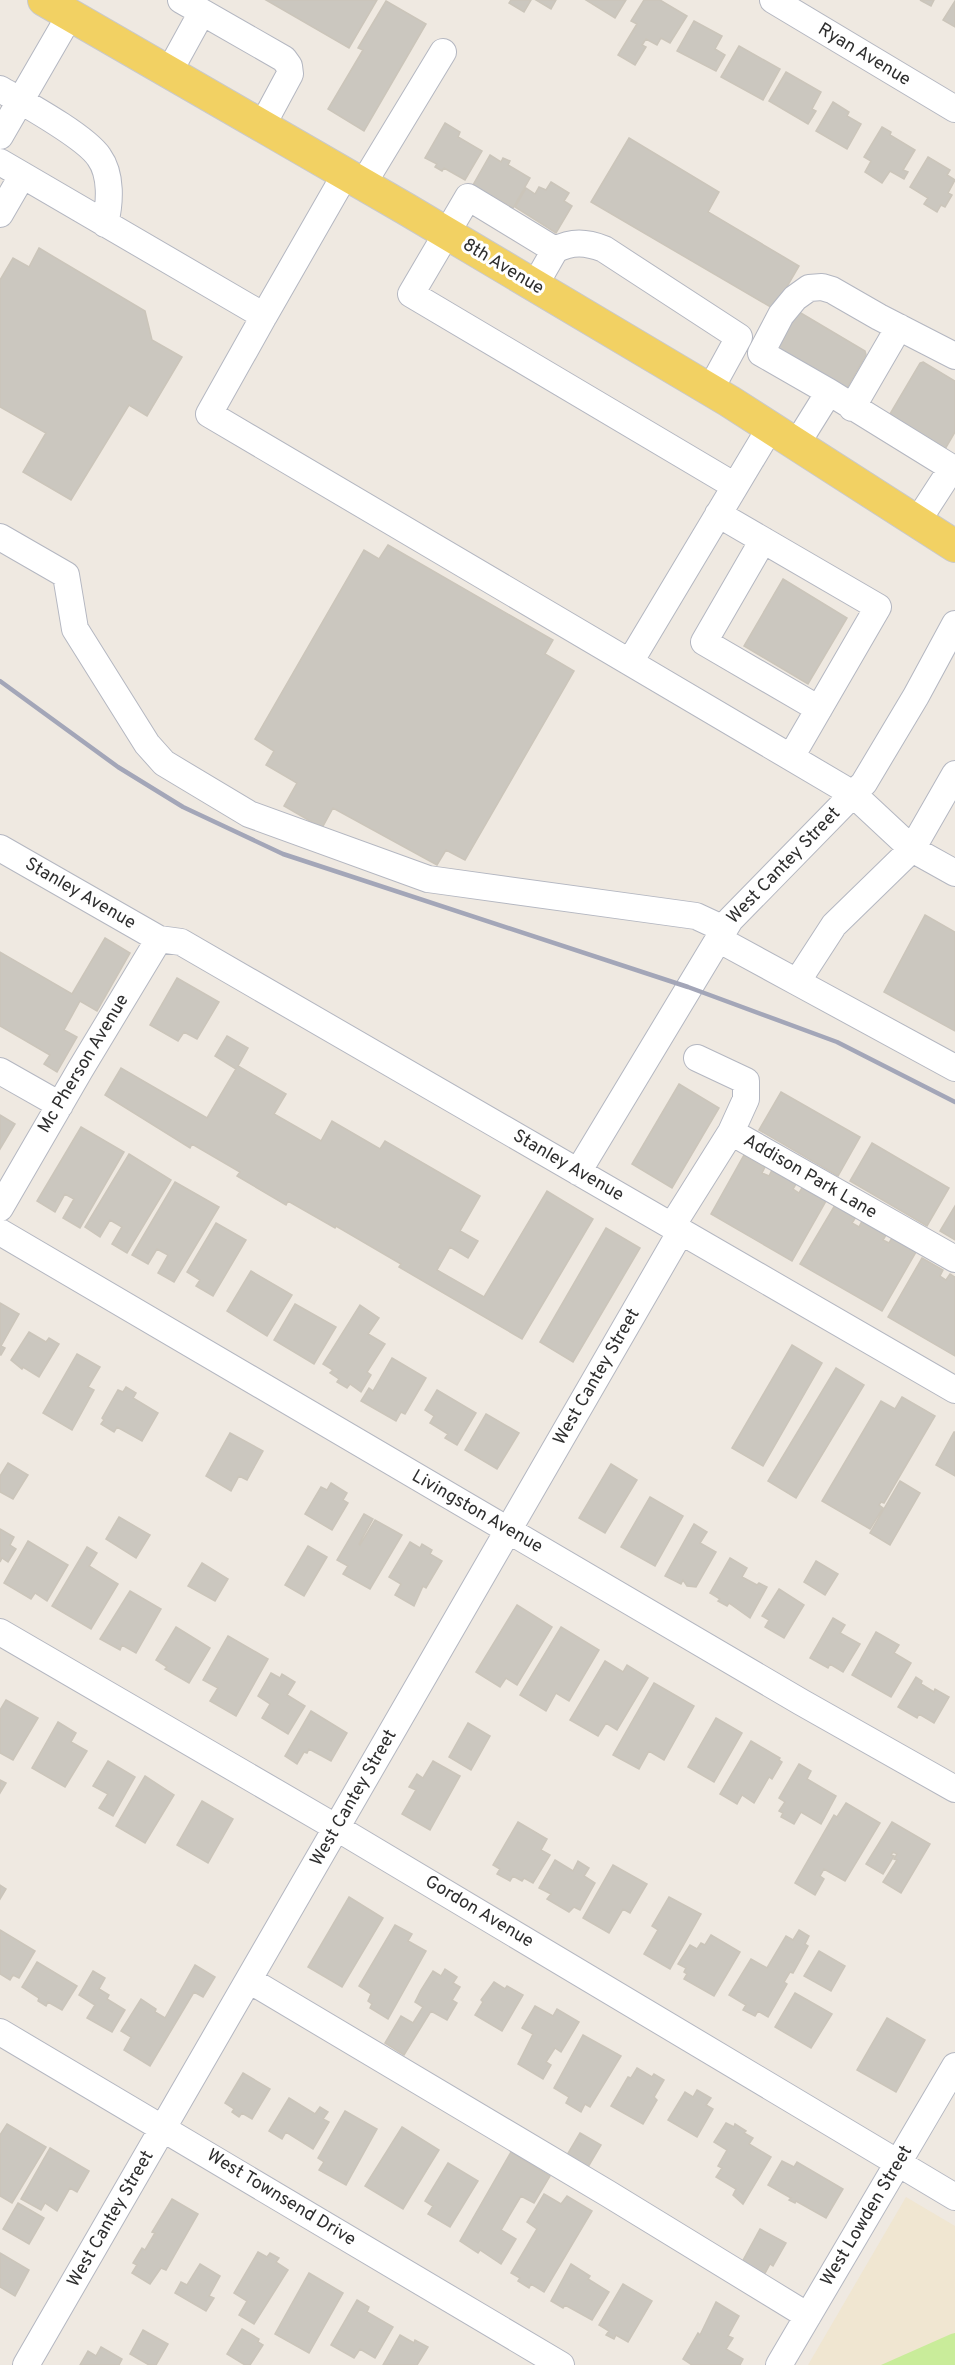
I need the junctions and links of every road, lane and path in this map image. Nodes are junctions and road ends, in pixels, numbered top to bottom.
1 (773, 0) edge
2 (191, 6) edge
3 (57, 8) edge
4 (443, 52) dead end
5 (169, 72) junction
6 (10, 95) edge
7 (955, 109) edge
8 (262, 126) junction
9 (0, 136) edge
10 (0, 162) edge
11 (22, 176) junction
12 (354, 179) junction
13 (0, 214) edge
14 (105, 224) junction
15 (448, 233) junction
16 (555, 250) junction
17 (535, 285) junction
18 (264, 316) junction
19 (899, 327) junction
20 (739, 337) junction
21 (761, 353) junction
22 (955, 356) edge
23 (710, 390) junction
24 (829, 392) junction
25 (852, 408) junction
26 (770, 428) junction
27 (796, 445) junction
28 (953, 465) edge
29 (735, 486) junction
30 (718, 514) junction
31 (917, 522) junction
32 (0, 537) edge
33 (763, 540) junction
34 (955, 546) edge
35 (955, 624) edge
36 (630, 662) junction
37 (819, 709) junction
38 (791, 758) junction
39 (955, 774) edge
40 (853, 794) junction
41 (0, 848) edge
42 (912, 849) junction
43 (955, 873) edge
44 (721, 934) junction
45 (170, 941) junction
46 (797, 981) junction
47 (697, 1058) dead end
48 (955, 1068) edge
49 (0, 1071) edge
50 (60, 1105) junction
51 (731, 1132) junction
52 (578, 1172) junction
53 (0, 1208) edge
54 (677, 1229) junction
55 (0, 1232) edge
56 (955, 1259) edge
57 (955, 1390) edge
58 (508, 1530) junction
59 (0, 1632) edge
60 (955, 1789) edge
61 (337, 1828) junction
62 (249, 1980) junction
63 (0, 2032) edge
64 (955, 2066) edge
65 (163, 2128) junction
66 (898, 2163) junction
67 (955, 2197) edge
68 (808, 2316) junction
69 (26, 2365) edge
70 (561, 2365) edge
71 (779, 2365) edge

1 - 7 street, Ryan Avenue
2 - 5 street
2 - 8 street
3 - 5 main road, 8th Avenue
3 - 6 street
4 - 12 street
5 - 8 main road, 8th Avenue
6 - 9 street
6 - 14 street
8 - 12 main road, 8th Avenue
10 - 11 street
11 - 13 street
11 - 14 street
12 - 15 main road, 8th Avenue
12 - 18 street
14 - 18 street
15 - 16 street
15 - 17 main road, 8th Avenue
15 - 29 street
16 - 17 street
16 - 20 street
17 - 23 main road, 8th Avenue
18 - 36 street
19 - 21 street
19 - 22 street
19 - 25 street
20 - 21 street
20 - 23 street
21 - 24 street
23 - 26 main road, 8th Avenue
24 - 25 street
24 - 27 street
25 - 28 street
26 - 27 main road, 8th Avenue
26 - 29 street
27 - 31 main road, 8th Avenue
28 - 31 street
29 - 30 street
30 - 33 street
30 - 36 street
31 - 34 main road, 8th Avenue
32 - 44 street
33 - 37 street
33 - 37 street
35 - 40 street, West Cantey Street
36 - 38 street
37 - 38 street
38 - 40 street
39 - 42 street
40 - 42 street
40 - 44 street, West Cantey Street
41 - 45 street, Stanley Avenue
42 - 43 street
42 - 46 street
44 - 46 street
44 - 52 street, West Cantey Street
45 - 50 street, Mc Pherson Avenue
45 - 52 street, Stanley Avenue
46 - 48 street
47 - 51 street
49 - 50 street
50 - 53 street, Mc Pherson Avenue
51 - 54 street, Addison Park Lane
51 - 56 street, Addison Park Lane
52 - 54 street, Stanley Avenue
54 - 57 street, Stanley Avenue
54 - 58 street, West Cantey Street
55 - 58 street, Livingston Avenue
58 - 60 street, Livingston Avenue
58 - 61 street, West Cantey Street
59 - 61 street, Gordon Avenue
61 - 62 street, West Cantey Street
61 - 66 street, Gordon Avenue
62 - 65 street, West Cantey Street
62 - 68 street
63 - 65 street, West Townsend Drive
64 - 66 street, West Lowden Street
65 - 69 street, West Cantey Street
65 - 70 street, West Townsend Drive
66 - 67 street, Gordon Avenue
66 - 68 street, West Lowden Street
68 - 71 street, West Lowden Street

